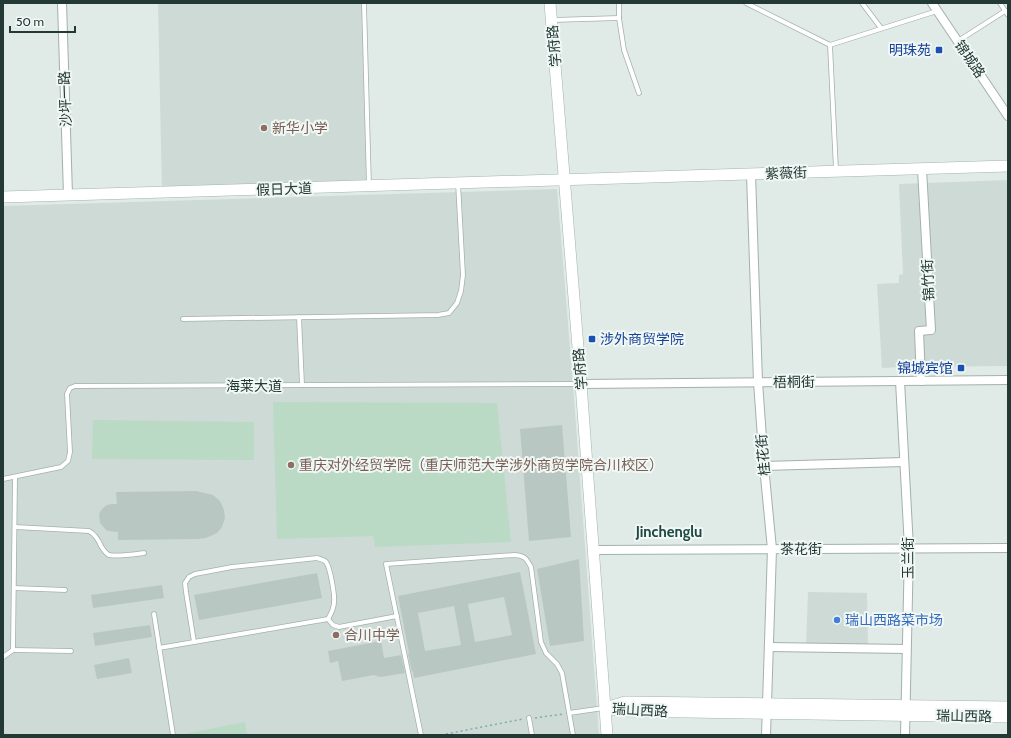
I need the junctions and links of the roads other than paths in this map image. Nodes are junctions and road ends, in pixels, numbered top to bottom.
1 (62, 3) edge
2 (364, 3) edge
3 (550, 3) edge
4 (619, 3) edge
5 (746, 3) edge
6 (862, 3) edge
7 (932, 3) edge
8 (1000, 3) edge
9 (937, 11) junction
10 (1007, 13) edge
11 (619, 18) junction
12 (552, 20) junction
13 (881, 28) junction
14 (958, 41) junction
15 (830, 45) junction
16 (639, 93) dead end
17 (1008, 116) edge
18 (1008, 166) edge
19 (922, 169) junction
20 (836, 171) junction
21 (751, 174) junction
22 (564, 180) junction
23 (458, 183) junction
24 (369, 186) junction
25 (68, 195) junction
26 (3, 197) edge
27 (299, 317) junction
28 (183, 319) dead end
29 (1008, 380) edge
30 (900, 381) junction
31 (921, 381) junction
32 (758, 382) junction
33 (581, 384) junction
34 (302, 385) junction
35 (904, 462) junction
36 (764, 466) junction
37 (15, 477) junction
38 (3, 480) edge
39 (15, 527) junction
40 (909, 548) junction
41 (1008, 548) edge
42 (772, 549) junction
43 (593, 550) junction
44 (144, 553) dead end
45 (14, 588) junction
46 (65, 590) dead end
47 (154, 614) dead end
48 (397, 616) junction
49 (328, 619) junction
50 (194, 642) junction
51 (770, 647) junction
52 (159, 648) junction
53 (906, 649) junction
54 (14, 650) junction
55 (71, 651) dead end
56 (3, 657) edge
57 (1008, 707) edge
58 (605, 708) junction
59 (767, 708) junction
60 (905, 710) junction
61 (569, 713) junction
62 (1008, 717) edge
63 (529, 718) road end
64 (173, 735) edge
65 (420, 735) edge
66 (532, 735) edge
67 (573, 735) edge
68 (607, 735) edge
69 (766, 735) edge
70 (905, 735) edge

1 - 25 street, 沙坪一路
2 - 24 lane
3 - 12 main road, 学府路
4 - 11 lane
5 - 15 lane
6 - 13 lane
7 - 9 street, 锦城路
8 - 10 lane
9 - 13 lane
9 - 14 street, 锦城路
10 - 14 lane
11 - 12 lane
11 - 16 lane
12 - 22 main road, 学府路
13 - 15 lane
14 - 17 street, 锦城路
15 - 20 lane
18 - 19 main road, 紫薇街
19 - 20 main road, 紫薇街
19 - 31 street, 锦竹街
20 - 21 main road, 紫薇街
21 - 22 main road, 紫薇街
21 - 32 street, 桂花街
22 - 23 main road, 假日大道
22 - 33 main road, 学府路
23 - 24 main road, 假日大道
23 - 27 lane
24 - 25 main road, 假日大道
25 - 26 main road, 假日大道
27 - 28 lane
27 - 34 lane
29 - 31 street, 梧桐街
30 - 31 street, 梧桐街
30 - 32 street, 梧桐街
30 - 35 street, 玉兰街
32 - 33 street, 梧桐街
32 - 36 street, 桂花街
33 - 34 lane, 海莱大道
33 - 43 main road, 学府路
34 - 37 lane, 海莱大道
35 - 36 street
35 - 40 street, 玉兰街
36 - 42 street, 桂花街
37 - 38 lane, 海莱大道
37 - 39 lane
39 - 44 lane
39 - 45 lane
40 - 41 street, 茶花街
40 - 42 street, 茶花街
40 - 53 street, 玉兰街
42 - 43 street, 茶花街
42 - 51 street, 桂花街
43 - 58 main road, 学府路
45 - 46 lane
45 - 54 lane
47 - 52 lane
48 - 49 lane
48 - 61 lane
48 - 65 lane
49 - 50 lane
49 - 50 lane
50 - 52 lane
51 - 53 street
51 - 59 street, 桂花街
52 - 64 lane
53 - 60 street, 玉兰街
54 - 55 lane
54 - 56 lane
57 - 60 main road, 瑞山西路
58 - 59 main road, 瑞山西路
58 - 61 lane
58 - 68 main road, 学府路
59 - 60 main road, 瑞山西路
59 - 69 street, 桂花街
60 - 62 main road, 瑞山西路
60 - 70 street, 玉兰街
61 - 67 lane
63 - 66 lane

